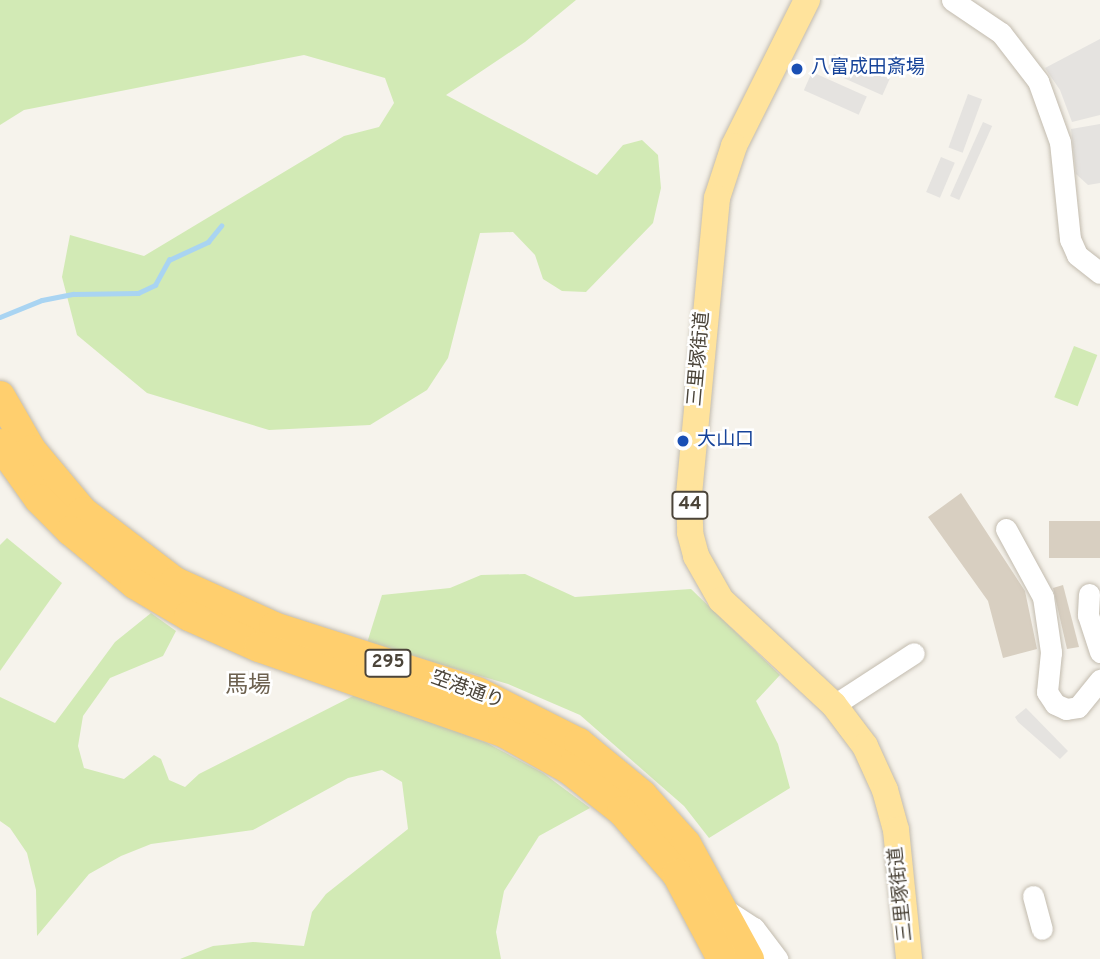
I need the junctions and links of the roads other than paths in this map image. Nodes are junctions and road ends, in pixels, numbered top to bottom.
1 (807, 0) edge
2 (952, 0) edge
3 (1100, 273) edge
4 (0, 396) edge
5 (0, 444) edge
6 (1006, 529) dead end
7 (1089, 594) dead end
8 (1100, 652) edge
9 (914, 653) dead end
10 (1100, 680) edge
11 (834, 705) junction
12 (1033, 896) dead end
13 (726, 910) junction
14 (1042, 929) dead end
15 (722, 959) edge
16 (749, 959) edge
17 (776, 959) edge
18 (909, 959) edge

1 - 11 main road, 三里塚街道 / 44
2 - 3 street
4 - 13 highway, 空港通り / 295
5 - 15 highway, 空港通り / 295
6 - 10 street
7 - 8 street
9 - 11 street
11 - 18 main road, 三里塚街道 / 44
12 - 14 street
13 - 16 highway, 空港通り / 295
13 - 17 street

